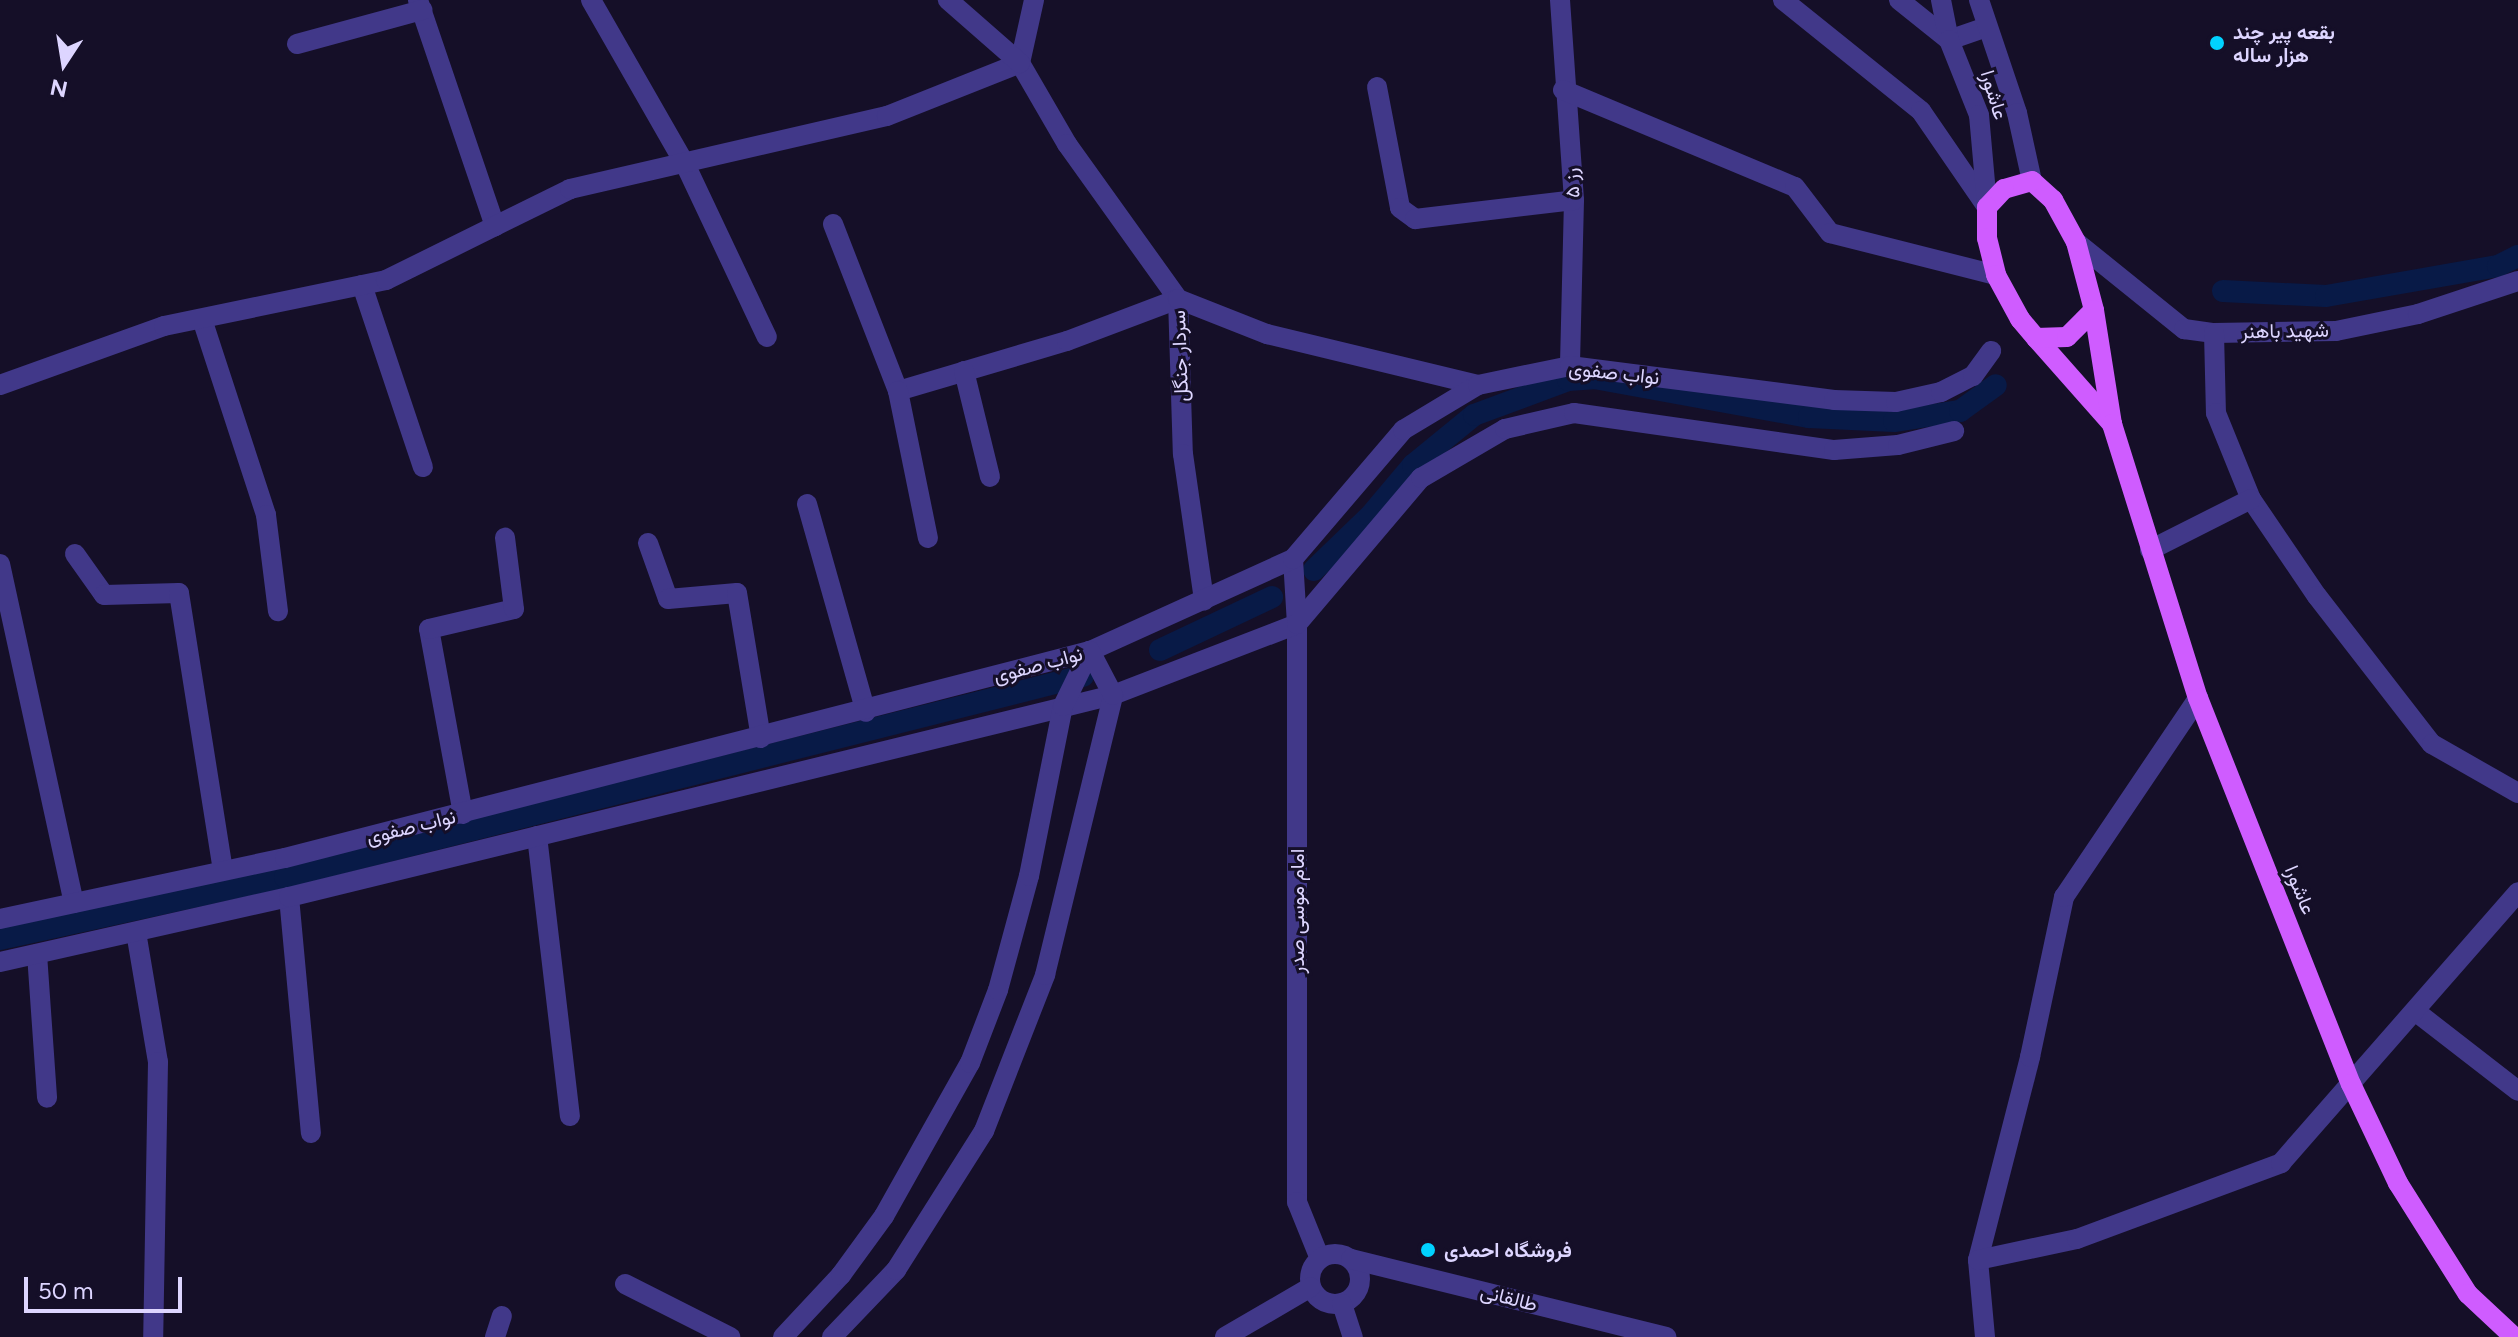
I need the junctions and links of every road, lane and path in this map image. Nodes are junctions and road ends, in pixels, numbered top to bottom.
1 (591, 0) edge
2 (948, 0) edge
3 (1034, 0) edge
4 (1560, 0) edge
5 (1783, 0) edge
6 (1899, 0) edge
7 (1941, 0) edge
8 (1979, 0) edge
9 (420, 5) edge
10 (1986, 27) junction
11 (1949, 40) junction
12 (297, 44) dead end
13 (1020, 63) junction
14 (1377, 87) dead end
15 (1563, 90) junction
16 (686, 166) junction
17 (2032, 181) junction
18 (1574, 200) junction
19 (1987, 207) junction
20 (833, 224) dead end
21 (495, 226) junction
22 (2076, 242) junction
23 (1996, 275) junction
24 (2518, 281) edge
25 (362, 285) junction
26 (1178, 299) junction
27 (2094, 310) junction
28 (202, 319) junction
29 (2214, 333) junction
30 (767, 337) dead end
31 (2036, 338) junction
32 (1991, 351) dead end
33 (1570, 366) junction
34 (964, 371) junction
35 (0, 385) edge
36 (1478, 385) junction
37 (898, 391) junction
38 (2112, 424) junction
39 (1954, 431) dead end
40 (423, 467) dead end
41 (990, 477) dead end
42 (2251, 499) junction
43 (807, 504) dead end
44 (505, 538) dead end
45 (928, 538) dead end
46 (648, 543) dead end
47 (2150, 550) junction
48 (75, 554) dead end
49 (1293, 559) junction
50 (0, 564) edge
51 (1204, 600) junction
52 (278, 611) dead end
53 (1297, 624) junction
54 (1090, 651) junction
55 (1113, 695) junction
56 (2198, 698) junction
57 (1063, 706) junction
58 (866, 712) junction
59 (761, 738) junction
60 (2518, 793) edge
61 (463, 814) junction
62 (537, 836) junction
63 (223, 871) junction
64 (2518, 892) edge
65 (289, 897) junction
66 (74, 903) junction
67 (0, 919) edge
68 (136, 932) junction
69 (37, 954) junction
70 (0, 962) edge
71 (2415, 1011) junction
72 (2351, 1084) junction
73 (2518, 1091) edge
74 (47, 1098) dead end
75 (570, 1116) dead end
76 (311, 1133) dead end
77 (1320, 1259) junction
78 (1351, 1259) junction
79 (1978, 1260) junction
80 (625, 1284) dead end
81 (1311, 1287) junction
82 (1342, 1304) junction
83 (502, 1316) dead end
84 (153, 1337) edge
85 (495, 1337) edge
86 (730, 1337) edge
87 (783, 1337) edge
88 (832, 1337) edge
89 (1225, 1337) edge
90 (1353, 1337) edge
91 (1666, 1337) edge
92 (1985, 1337) edge
93 (2514, 1337) edge

1 - 16 street
2 - 13 street, سردار جنگل
3 - 13 street
4 - 15 street, رز ۵
5 - 19 street
6 - 11 street
7 - 11 street, عاشورا
8 - 10 street, عاشورا
9 - 12 street
9 - 21 street
10 - 11 street
10 - 17 street, عاشورا
11 - 19 street, عاشورا
13 - 16 street
13 - 26 street, سردار جنگل
14 - 18 street
15 - 18 street, رز ۵
15 - 23 street
16 - 21 street
16 - 30 street
17 - 19 main road
17 - 22 main road, عاشورا
18 - 33 street, رز ۵
19 - 23 main road
20 - 37 street
21 - 25 street
22 - 27 main road, عاشورا
22 - 29 street, شهید باهنر
23 - 31 main road
24 - 29 street, شهید باهنر
25 - 28 street
25 - 40 street
26 - 34 street
26 - 36 street
26 - 51 street, سردار جنگل
27 - 31 main road
27 - 38 main road, عاشورا
28 - 35 street
28 - 52 street
29 - 42 street
31 - 38 main road
32 - 33 street, نواب صفوی
33 - 36 street, نواب صفوی
34 - 37 street
34 - 41 street
36 - 49 street, نواب صفوی
37 - 45 street
38 - 47 main road, عاشورا
39 - 53 street, نواب صفوی
42 - 47 street
42 - 60 street
43 - 58 street
44 - 61 street
46 - 59 street
47 - 56 main road, عاشورا
48 - 63 street
49 - 51 street, نواب صفوی
49 - 53 street, امام موسی صدر
50 - 66 street
51 - 54 street, نواب صفوی
53 - 55 street, نواب صفوی
53 - 77 street, امام موسی صدر
54 - 55 street
54 - 57 street
54 - 58 street, نواب صفوی
55 - 57 street, نواب صفوی
55 - 88 street
56 - 72 main road, عاشورا
56 - 79 street
57 - 62 street, نواب صفوی
57 - 87 street
58 - 59 street, نواب صفوی
59 - 61 street, نواب صفوی
61 - 63 street, نواب صفوی
62 - 65 street, نواب صفوی
62 - 75 street
63 - 66 street, نواب صفوی
64 - 71 street
65 - 68 street, نواب صفوی
65 - 76 street
66 - 67 street, نواب صفوی
68 - 69 street, نواب صفوی
68 - 84 street
69 - 70 street, نواب صفوی
69 - 74 street
71 - 72 street
71 - 73 street
72 - 79 street
72 - 93 main road, عاشورا
77 - 78 street
77 - 81 street
78 - 82 street
78 - 91 street, طالقانی
79 - 92 street
80 - 86 street
81 - 82 street
81 - 89 street
82 - 90 street
83 - 85 street

